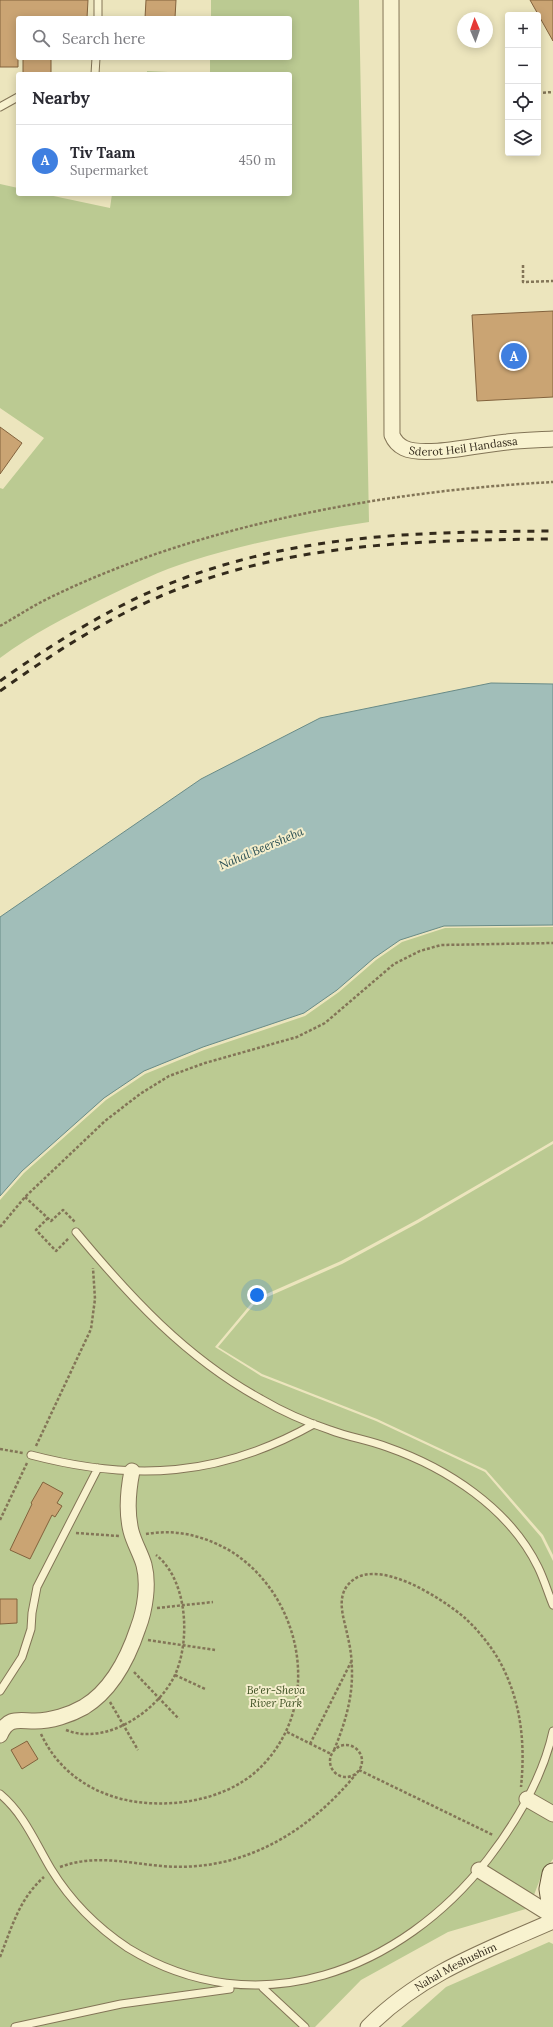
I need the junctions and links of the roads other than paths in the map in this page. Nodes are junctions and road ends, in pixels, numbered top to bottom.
1 (98, 0) edge
2 (391, 0) edge
3 (98, 16) edge
4 (96, 60) edge
5 (95, 72) edge
6 (16, 98) edge
7 (0, 107) edge
8 (553, 439) edge
9 (76, 1232) road end
10 (314, 1424) junction
11 (31, 1454) road end
12 (98, 1468) junction
13 (132, 1471) junction
14 (553, 1605) edge
15 (0, 1691) edge
16 (553, 1731) edge
17 (0, 1735) edge
18 (0, 1794) edge
19 (524, 1794) junction
20 (553, 1814) edge
21 (479, 1870) junction
22 (553, 1874) edge
23 (553, 1909) edge
24 (553, 1916) edge
25 (553, 1921) edge
26 (235, 1988) junction
27 (263, 1988) junction
28 (15, 2027) edge
29 (305, 2027) edge
30 (368, 2027) edge

1 - 3 lane
2 - 8 street, Sderot Heil Handassa
4 - 5 lane
6 - 7 lane
9 - 10 lane
10 - 13 lane
10 - 14 lane
11 - 12 lane
12 - 13 lane
12 - 15 lane
13 - 17 street
16 - 19 lane
18 - 26 lane
19 - 20 street
19 - 21 lane
21 - 24 street
21 - 27 lane
22 - 23 street
25 - 30 street, Nahal Meshushim
26 - 27 lane
26 - 28 lane
27 - 29 lane

